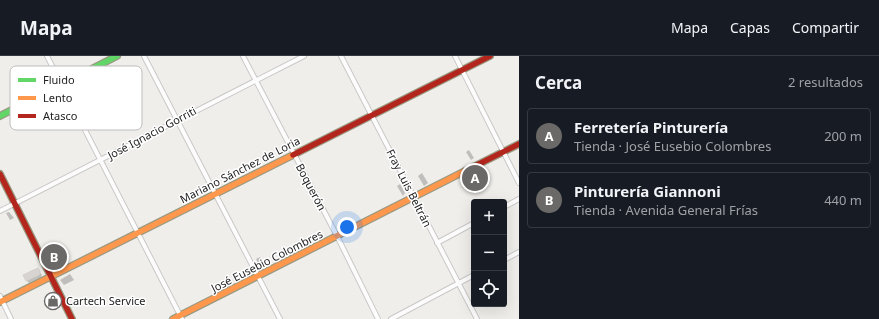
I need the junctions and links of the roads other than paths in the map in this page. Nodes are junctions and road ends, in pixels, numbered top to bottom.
1 (47, 56) edge
2 (117, 56) edge
3 (144, 56) edge
4 (243, 56) edge
5 (304, 56) edge
6 (341, 56) edge
7 (455, 56) edge
8 (490, 56) edge
9 (52, 66) edge
10 (98, 66) edge
11 (462, 70) junction
12 (255, 80) junction
13 (10, 111) edge
14 (372, 115) junction
15 (0, 116) edge
16 (177, 120) junction
17 (85, 130) edge
18 (519, 144) edge
19 (503, 151) junction
20 (294, 155) junction
21 (100, 160) junction
22 (0, 174) edge
23 (519, 183) edge
24 (215, 194) junction
25 (414, 197) junction
26 (519, 199) edge
27 (14, 204) junction
28 (507, 205) edge
29 (0, 211) edge
30 (471, 225) edge
31 (137, 234) junction
32 (337, 236) junction
33 (437, 243) junction
34 (519, 252) edge
35 (507, 258) edge
36 (51, 277) junction
37 (258, 277) junction
38 (471, 277) edge
39 (459, 283) junction
40 (1, 300) edge
41 (181, 317) edge
42 (11, 319) edge
43 (72, 319) edge
44 (173, 319) edge
45 (280, 319) edge
46 (378, 319) edge
47 (391, 319) edge
48 (477, 319) edge

1 - 9 street
2 - 10 street
3 - 16 street
4 - 12 street, Boquerón
5 - 12 street, José Ignacio Gorriti
6 - 14 street, Fray Luis Beltrán
7 - 11 street
8 - 11 street, Mariano Sánchez de Loria
11 - 14 street, Mariano Sánchez de Loria
11 - 19 street
12 - 16 street, José Ignacio Gorriti
12 - 20 street, Boquerón
13 - 15 street
14 - 20 street, Mariano Sánchez de Loria
14 - 25 street, Fray Luis Beltrán
16 - 21 street, José Ignacio Gorriti
16 - 24 street
17 - 21 street
18 - 19 street, José Eusebio Colombres
19 - 23 street
19 - 25 street, José Eusebio Colombres
20 - 24 street, Mariano Sánchez de Loria
20 - 32 street, Boquerón
21 - 27 street, José Ignacio Gorriti
21 - 31 street
22 - 27 street
24 - 31 street, Mariano Sánchez de Loria
24 - 37 street
25 - 32 street, José Eusebio Colombres
25 - 33 street, Fray Luis Beltrán
26 - 28 street
27 - 29 street, José Ignacio Gorriti
27 - 36 street
30 - 33 street
31 - 36 street, Mariano Sánchez de Loria
31 - 41 street
32 - 37 street, José Eusebio Colombres
32 - 46 street, Boquerón
33 - 39 street, Fray Luis Beltrán
34 - 35 street
36 - 40 street, Mariano Sánchez de Loria
36 - 43 street
37 - 41 street, José Eusebio Colombres
37 - 45 street
38 - 39 street
39 - 47 street
39 - 48 street, Fray Luis Beltrán
40 - 42 street
41 - 44 street, José Eusebio Colombres

